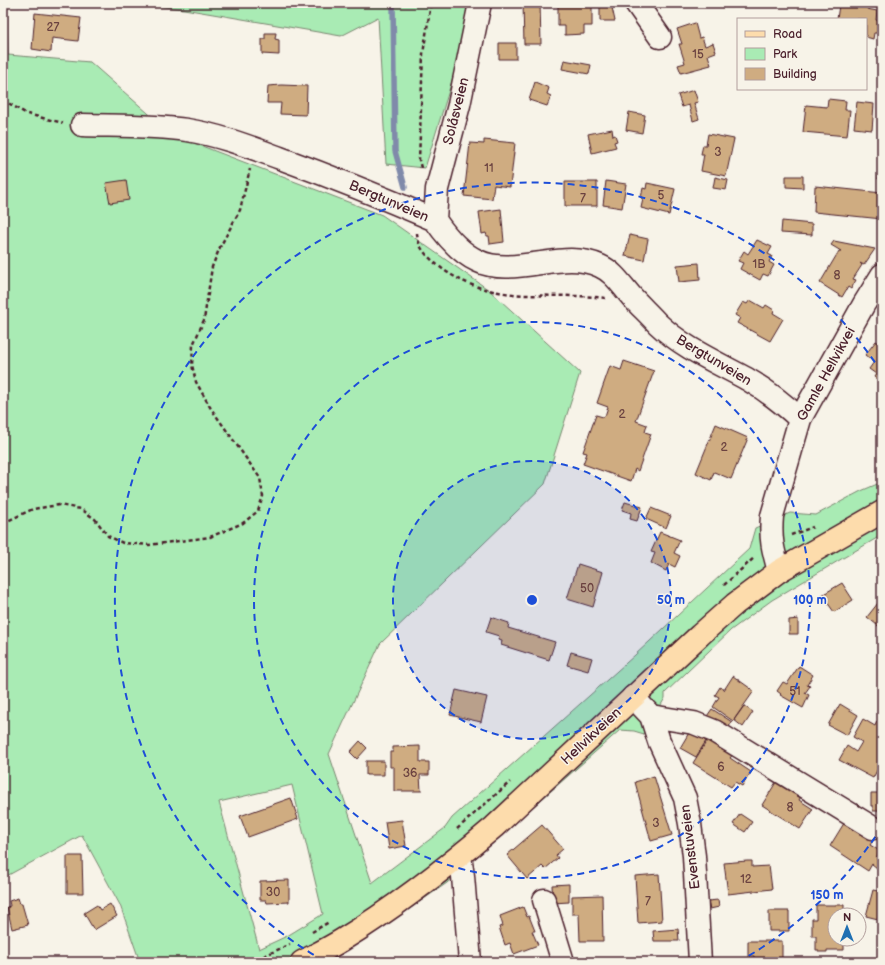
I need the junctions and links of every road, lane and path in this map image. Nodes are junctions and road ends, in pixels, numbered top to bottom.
1 (431, 3) edge
2 (480, 3) edge
3 (636, 3) edge
4 (660, 37) dead end
5 (3, 100) edge
6 (82, 125) joint
7 (255, 149) junction
8 (437, 189) junction
9 (435, 220) junction
10 (882, 276) edge
11 (800, 419) junction
12 (882, 512) edge
13 (3, 523) edge
14 (779, 571) junction
15 (633, 697) junction
16 (651, 716) junction
17 (512, 780) dead end
18 (873, 828) dead end
19 (456, 830) dead end
20 (460, 856) junction
21 (544, 900) dead end
22 (333, 920) dead end
23 (306, 935) dead end
24 (294, 942) dead end
25 (250, 962) edge
26 (302, 962) edge
27 (470, 962) edge
28 (563, 962) edge
29 (700, 962) edge

1 - 8 path
2 - 8 street, Solåsveien
3 - 4 street
5 - 6 path
6 - 7 street, Bergtunveien
7 - 9 street, Bergtunveien
7 - 13 path
8 - 9 street, Solåsveien
9 - 11 street, Bergtunveien
10 - 11 street, Gamle Hellvikvei
11 - 14 street, Gamle Hellvikvei
12 - 14 main road, Hellvikveien
14 - 15 main road, Hellvikveien
15 - 16 street, Evenstuveien
15 - 20 main road, Hellvikveien
16 - 18 street
16 - 29 street, Evenstuveien
17 - 19 path
20 - 26 main road, Hellvikveien
20 - 27 street
21 - 28 street
22 - 23 path
24 - 25 path

